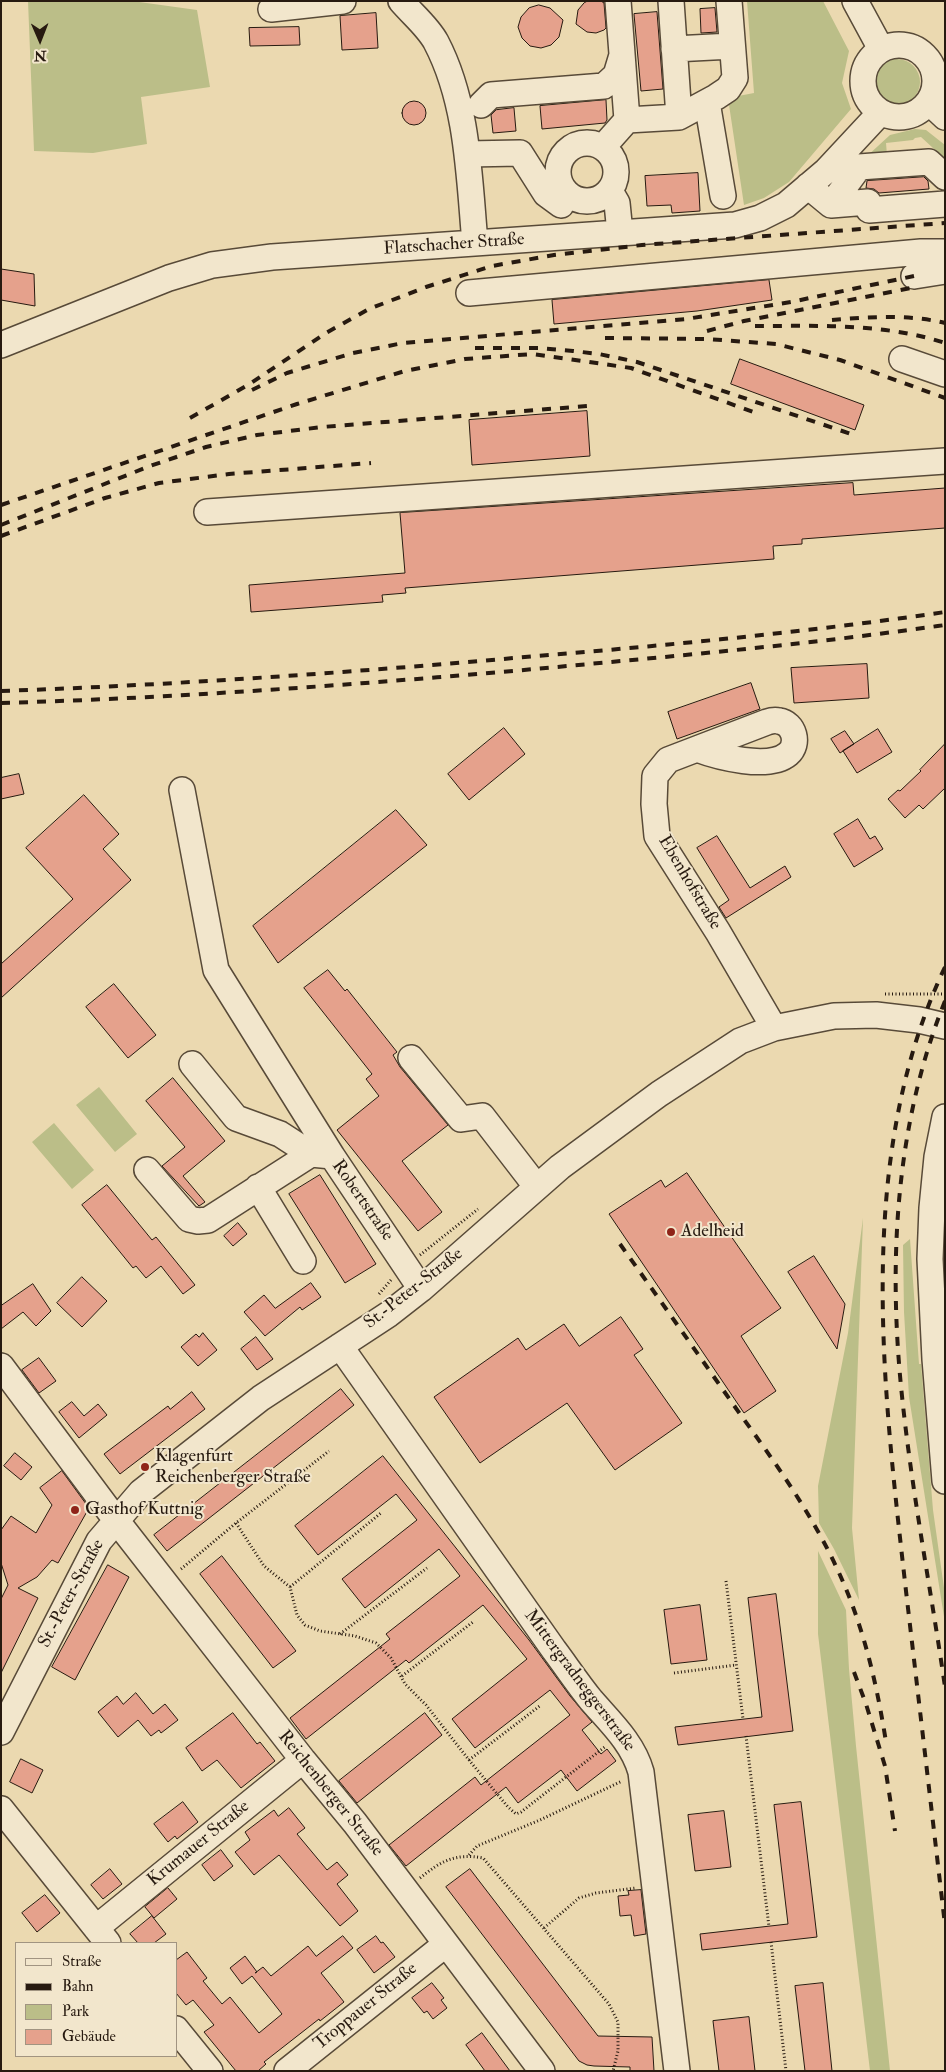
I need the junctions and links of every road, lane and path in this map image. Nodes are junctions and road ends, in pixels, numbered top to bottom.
1 (343, 1) edge
2 (401, 1) edge
3 (618, 1) edge
4 (670, 1) edge
5 (729, 1) edge
6 (855, 1) edge
7 (271, 9) dead end
8 (732, 46) junction
9 (674, 49) junction
10 (881, 49) junction
11 (936, 51) edge
12 (622, 54) junction
13 (708, 102) junction
14 (481, 105) dead end
15 (937, 110) edge
16 (880, 113) junction
17 (679, 117) junction
18 (627, 120) junction
19 (603, 147) junction
20 (467, 154) junction
21 (945, 177) edge
22 (808, 186) junction
23 (610, 191) junction
24 (723, 196) dead end
25 (564, 199) junction
26 (945, 204) edge
27 (831, 205) junction
28 (620, 233) junction
29 (564, 237) junction
30 (476, 243) junction
31 (945, 252) edge
32 (945, 271) edge
33 (945, 281) edge
34 (469, 293) dead end
35 (1, 345) edge
36 (902, 359) dead end
37 (945, 374) edge
38 (945, 461) edge
39 (207, 512) dead end
40 (697, 749) dead end
41 (182, 790) dead end
42 (945, 1026) edge
43 (774, 1028) junction
44 (411, 1058) dead end
45 (192, 1064) dead end
46 (945, 1117) edge
47 (322, 1155) junction
48 (147, 1170) dead end
49 (536, 1186) junction
50 (258, 1187) junction
51 (303, 1261) dead end
52 (421, 1289) junction
53 (340, 1346) junction
54 (1, 1366) edge
55 (329, 1451) dead end
56 (945, 1481) edge
57 (381, 1514) dead end
58 (116, 1520) junction
59 (236, 1523) junction
60 (427, 1568) dead end
61 (726, 1581) dead end
62 (165, 1583) junction
63 (290, 1587) junction
64 (473, 1622) dead end
65 (340, 1634) junction
66 (736, 1665) junction
67 (674, 1673) dead end
68 (402, 1676) junction
69 (541, 1705) dead end
70 (743, 1719) dead end
71 (1, 1732) edge
72 (620, 1735) junction
73 (746, 1736) dead end
74 (303, 1760) junction
75 (469, 1760) junction
76 (641, 1772) junction
77 (1, 1809) edge
78 (469, 1855) junction
79 (655, 1886) junction
80 (405, 1889) junction
81 (769, 1926) dead end
82 (544, 1928) junction
83 (102, 1936) edge
84 (771, 1942) dead end
85 (446, 1944) junction
86 (178, 2031) edge
87 (210, 2071) edge
88 (287, 2071) edge
89 (542, 2071) edge
90 (614, 2071) edge
91 (677, 2071) edge
92 (786, 2071) edge

1 - 7 street
2 - 20 street
3 - 12 street
4 - 9 street
5 - 8 street
6 - 10 street
8 - 9 street
8 - 13 street
9 - 17 street
10 - 11 street
10 - 16 street
11 - 15 street
12 - 14 street
12 - 18 street
13 - 17 street
13 - 24 street
15 - 16 street
16 - 22 street, Flatschacher Straße
17 - 18 street
18 - 19 street
19 - 23 street
19 - 25 street
20 - 25 street
20 - 30 street
21 - 27 street
22 - 27 street
22 - 28 street, Flatschacher Straße
23 - 25 street
23 - 28 street
25 - 29 street
26 - 27 street
28 - 29 street, Flatschacher Straße
29 - 30 street, Flatschacher Straße
30 - 35 street, Flatschacher Straße
31 - 34 street
32 - 33 street
36 - 37 street
38 - 39 street
40 - 43 street, Ebenhofstraße
41 - 47 street
42 - 43 street, St.-Peter-Straße
43 - 49 street, St.-Peter-Straße
44 - 49 street
45 - 47 street
46 - 56 street
47 - 50 street, Robertstraße
47 - 52 street, Robertstraße
48 - 50 street, Robertstraße
49 - 52 street, St.-Peter-Straße
50 - 51 street
52 - 53 street, St.-Peter-Straße
53 - 58 street, St.-Peter-Straße
53 - 72 street, Mittergradneggerstraße
54 - 58 street, Reichenberger Straße
55 - 59 path
57 - 63 path
58 - 62 street, Reichenberger Straße
58 - 71 street, St.-Peter-Straße
59 - 62 path
59 - 63 path
60 - 65 path
61 - 66 path
62 - 74 street, Reichenberger Straße
63 - 65 path
64 - 68 path
65 - 68 path
66 - 67 path
66 - 70 path
68 - 75 path
69 - 75 path
72 - 75 path
72 - 76 street, Mittergradneggerstraße
73 - 81 path
74 - 80 street, Reichenberger Straße
74 - 83 street, Krumauer Straße
76 - 78 path
76 - 79 street, Mittergradneggerstraße
77 - 83 street
78 - 80 path
78 - 82 path
79 - 82 path
79 - 91 street, Mittergradneggerstraße
80 - 85 street, Reichenberger Straße
82 - 90 path
84 - 92 path
85 - 88 street, Troppauer Straße
85 - 89 street, Reichenberger Straße
86 - 87 street

